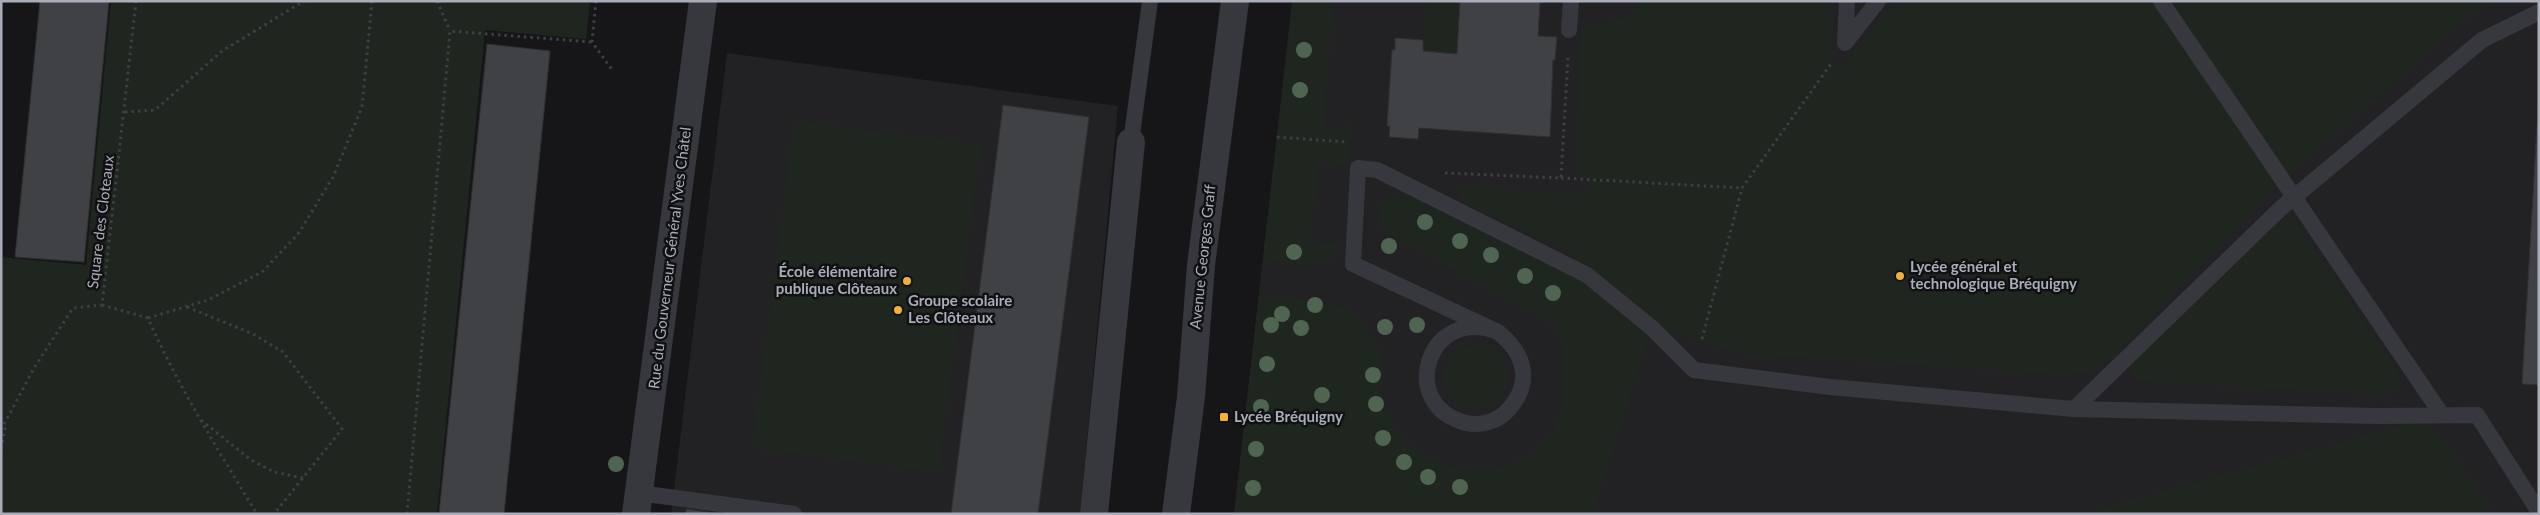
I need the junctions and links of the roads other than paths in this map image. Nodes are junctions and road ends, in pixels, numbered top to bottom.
1 (703, 1) edge
2 (1150, 1) edge
3 (1235, 1) edge
4 (1571, 1) edge
5 (1848, 1) edge
6 (1878, 1) edge
7 (2161, 1) edge
8 (2539, 12) edge
9 (1569, 30) dead end
10 (1131, 142) joint
11 (2295, 199) junction
12 (1498, 332) junction
13 (2074, 410) junction
14 (2442, 415) junction
15 (638, 503) edge
16 (2539, 512) edge
17 (794, 514) edge
18 (1094, 514) edge
19 (1176, 514) edge

1 - 15 street, Rue du Gouverneur Général Yves Châtel
2 - 10 lane
3 - 19 street, Avenue Georges Graff
4 - 9 lane
5 - 6 lane
7 - 11 lane
8 - 11 lane
10 - 18 street
11 - 13 lane
11 - 14 lane
12 - 12 lane
12 - 13 lane
13 - 14 lane
14 - 16 lane
15 - 17 lane

